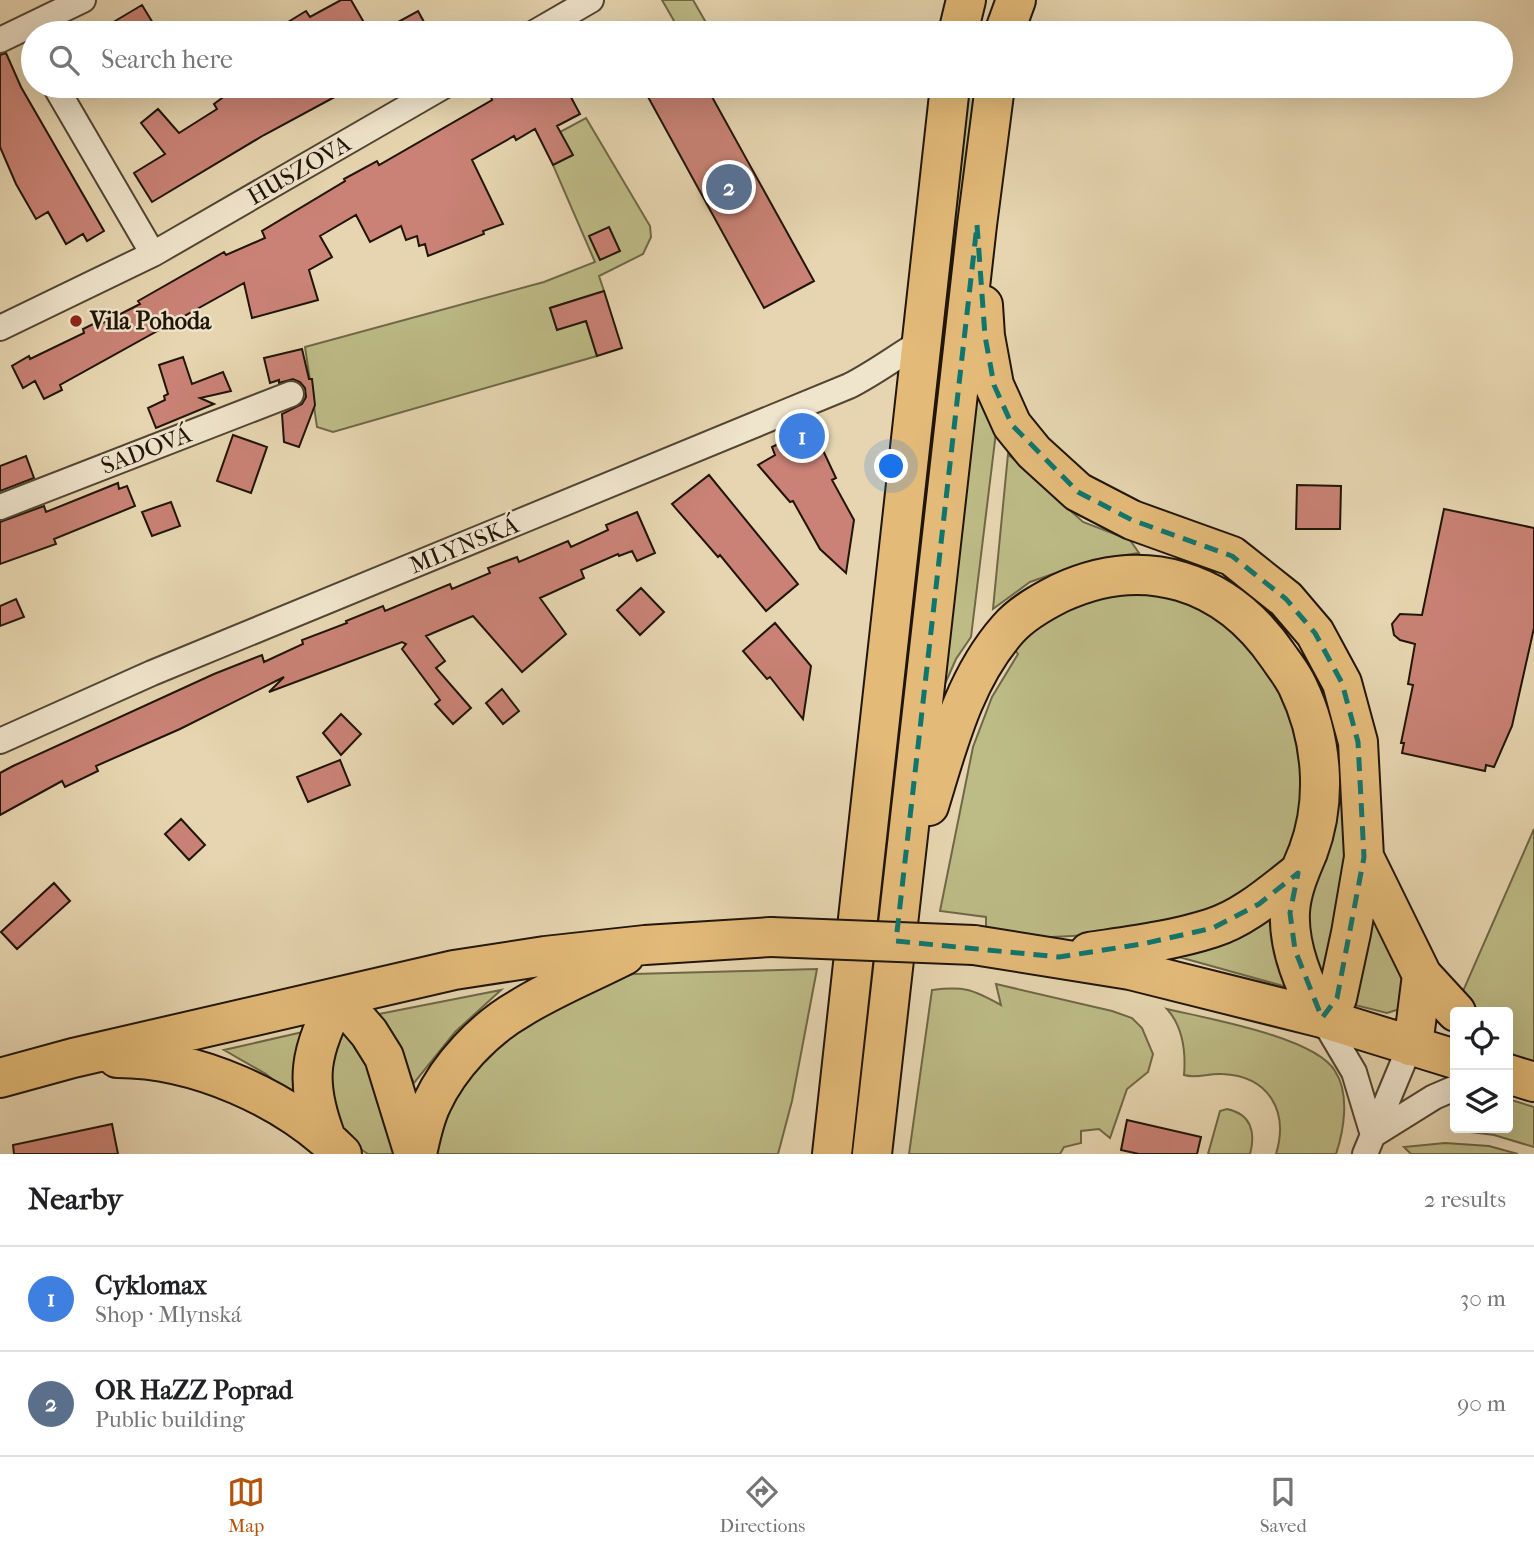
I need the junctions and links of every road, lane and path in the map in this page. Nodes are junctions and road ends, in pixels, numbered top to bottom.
1 (83, 0) edge
2 (591, 0) edge
3 (966, 0) edge
4 (1016, 0) edge
5 (49, 21) edge
6 (555, 21) edge
7 (961, 21) edge
8 (1008, 21) edge
9 (62, 98) edge
10 (423, 98) edge
11 (949, 98) edge
12 (993, 98) edge
13 (976, 225) junction
14 (153, 254) junction
15 (0, 328) edge
16 (923, 341) junction
17 (291, 394) dead end
18 (0, 507) edge
19 (0, 741) edge
20 (1364, 857) junction
21 (1298, 873) junction
22 (902, 892) junction
23 (645, 945) junction
24 (1059, 957) junction
25 (1422, 975) junction
26 (338, 996) junction
27 (1451, 1007) edge
28 (1322, 1018) junction
29 (1410, 1046) junction
30 (843, 1057) junction
31 (73, 1058) junction
32 (1450, 1058) edge
33 (0, 1078) edge
34 (1450, 1090) edge
35 (1369, 1144) edge
36 (334, 1146) edge
37 (416, 1154) edge
38 (814, 1154) edge
39 (832, 1154) edge
40 (872, 1154) edge

1 - 5 street
2 - 6 street
3 - 7 main road
4 - 8 main road
9 - 14 street
10 - 14 street, HUSZOVA
11 - 16 main road
12 - 13 main road
13 - 20 main road
13 - 22 main road
14 - 15 street, HUSZOVA
16 - 19 street, MLYNSKÁ
16 - 30 main road
17 - 18 street, SADOVÁ
20 - 25 main road
20 - 28 main road
21 - 22 main road
21 - 24 main road
21 - 28 main road
22 - 40 main road
23 - 24 main road, bridge
23 - 26 main road
23 - 37 main road
24 - 28 main road
25 - 27 main road
25 - 29 main road
26 - 31 main road
26 - 36 main road
26 - 37 main road
28 - 29 main road
28 - 35 street
29 - 32 main road
29 - 35 street
30 - 38 main road
30 - 39 main road
31 - 33 main road
31 - 36 main road
34 - 35 street

